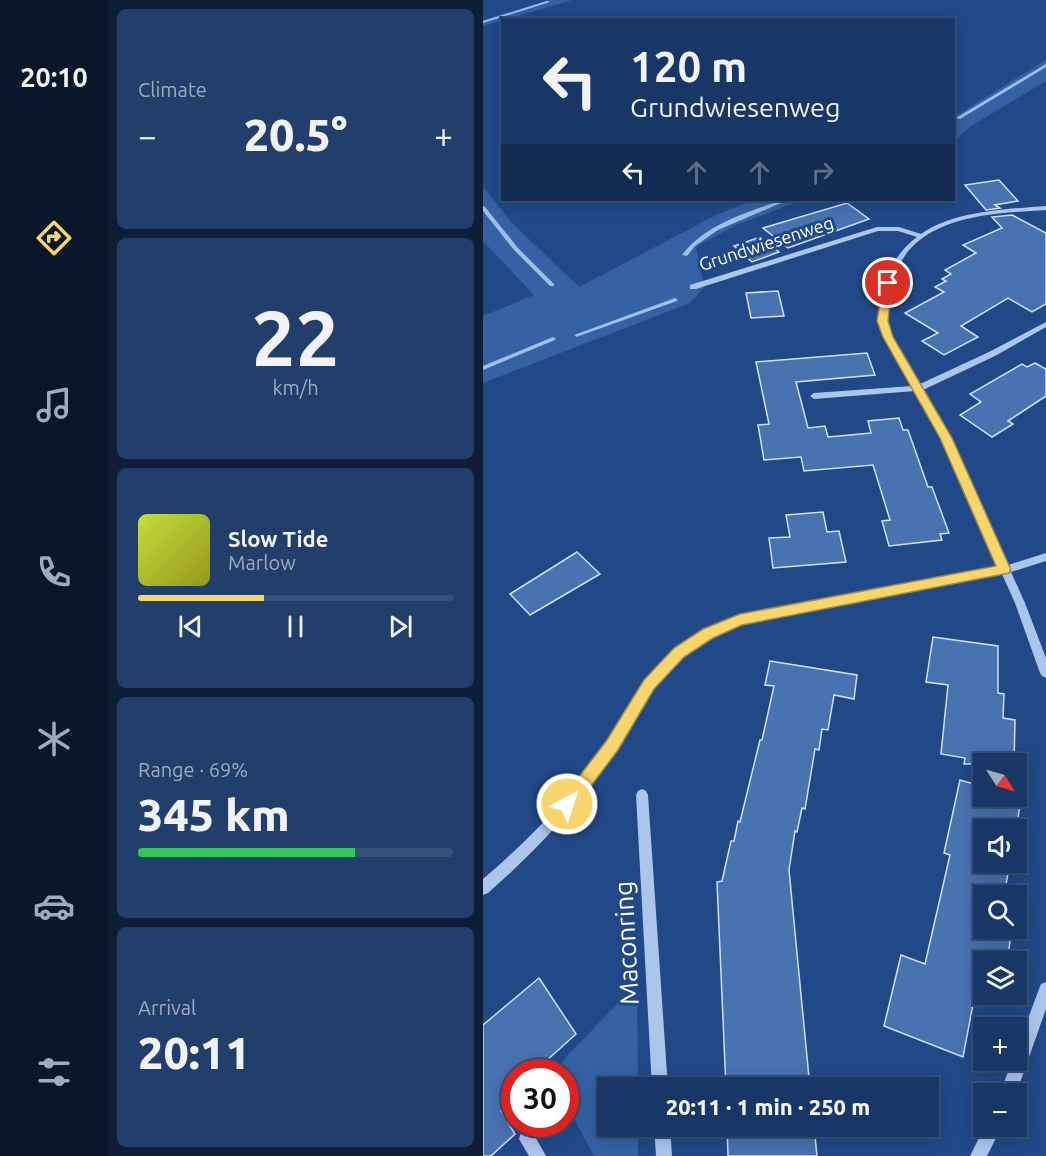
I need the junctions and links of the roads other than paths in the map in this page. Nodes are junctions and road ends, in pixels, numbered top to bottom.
1 (1046, 208) edge
2 (920, 236) junction
3 (693, 287) dead end
4 (1046, 324) edge
5 (919, 388) junction
6 (814, 396) dead end
7 (1046, 557) edge
8 (1005, 570) junction
9 (1046, 673) edge
10 (642, 795) dead end
11 (483, 888) edge
12 (1046, 989) edge
13 (659, 1077) edge
14 (1013, 1083) edge
15 (663, 1137) edge
16 (988, 1137) edge
17 (527, 1139) dead end
18 (538, 1156) edge
19 (664, 1156) edge
20 (978, 1156) edge

1 - 2 street
2 - 3 street, Grundwiesenweg
2 - 5 street
4 - 5 street
5 - 6 street
5 - 8 street
7 - 8 street
8 - 9 street
8 - 11 street
10 - 13 street, Maconring
12 - 14 street
15 - 19 street
16 - 20 street
17 - 18 street

